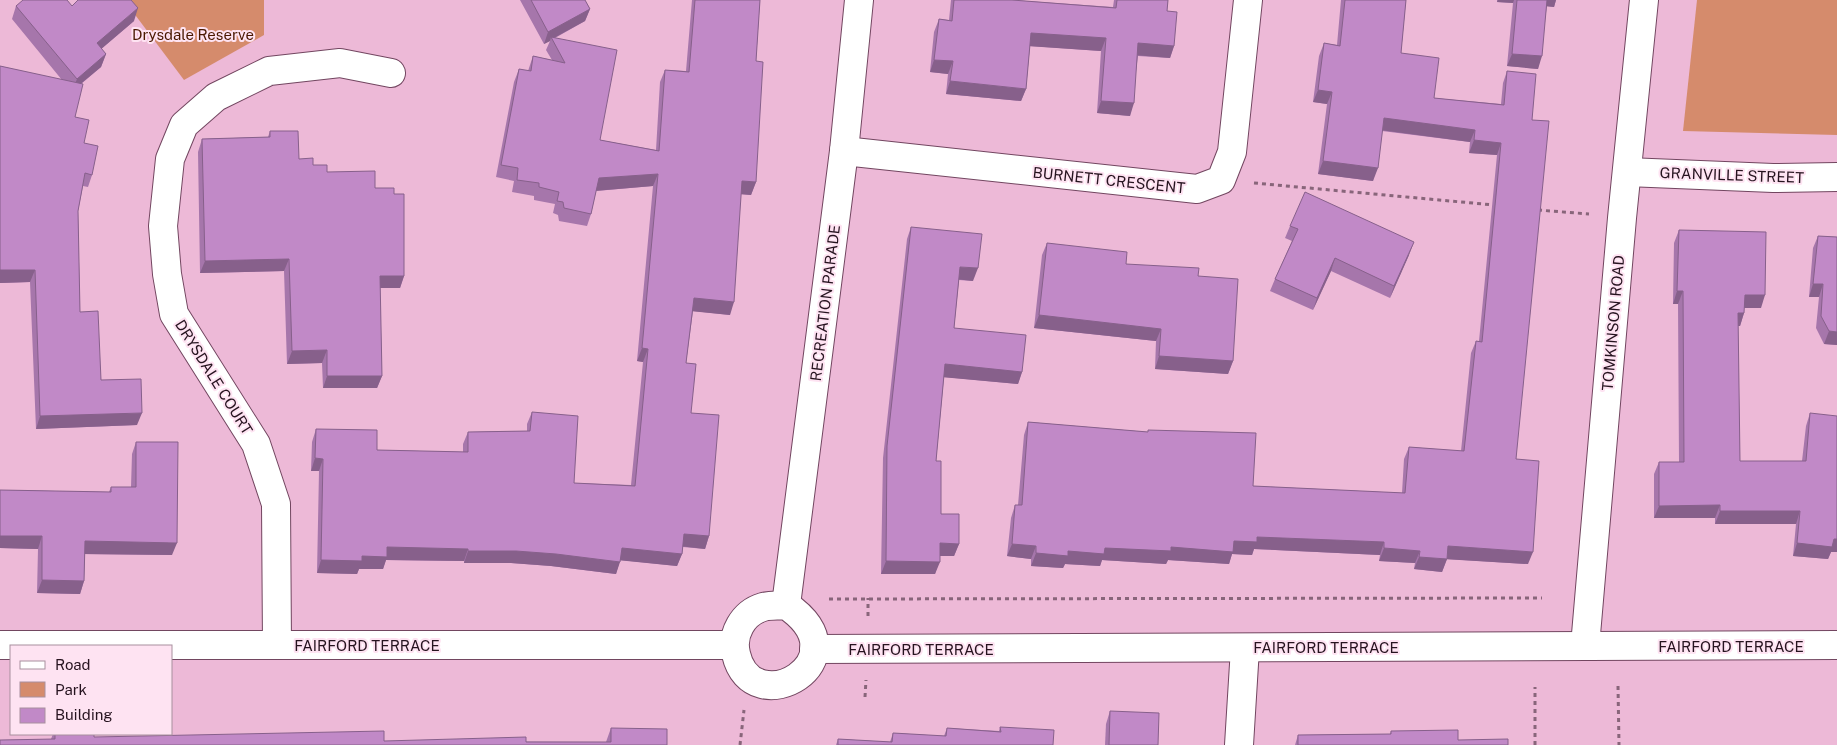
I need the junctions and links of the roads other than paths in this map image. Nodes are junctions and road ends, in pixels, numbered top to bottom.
1 (859, 0) edge
2 (1248, 0) edge
3 (1644, 0) edge
4 (391, 73) dead end
5 (844, 150) junction
6 (1627, 172) junction
7 (1837, 177) edge
8 (786, 605) junction
9 (0, 645) edge
10 (277, 645) junction
11 (734, 645) junction
12 (1585, 646) junction
13 (1837, 646) edge
14 (1245, 648) junction
15 (814, 649) junction
16 (1239, 745) edge

1 - 5 street, RECREATION PARADE
2 - 5 street, BURNETT CRESCENT
3 - 6 street, TOMKINSON ROAD
4 - 10 street, DRYSDALE COURT
5 - 8 street, RECREATION PARADE
6 - 7 street, GRANVILLE STREET
6 - 12 street, TOMKINSON ROAD
8 - 11 street
8 - 15 street
9 - 10 street, FAIRFORD TERRACE
10 - 11 street, FAIRFORD TERRACE
11 - 15 street
12 - 13 street, FAIRFORD TERRACE
12 - 14 street, FAIRFORD TERRACE
14 - 15 street, FAIRFORD TERRACE
14 - 16 street

